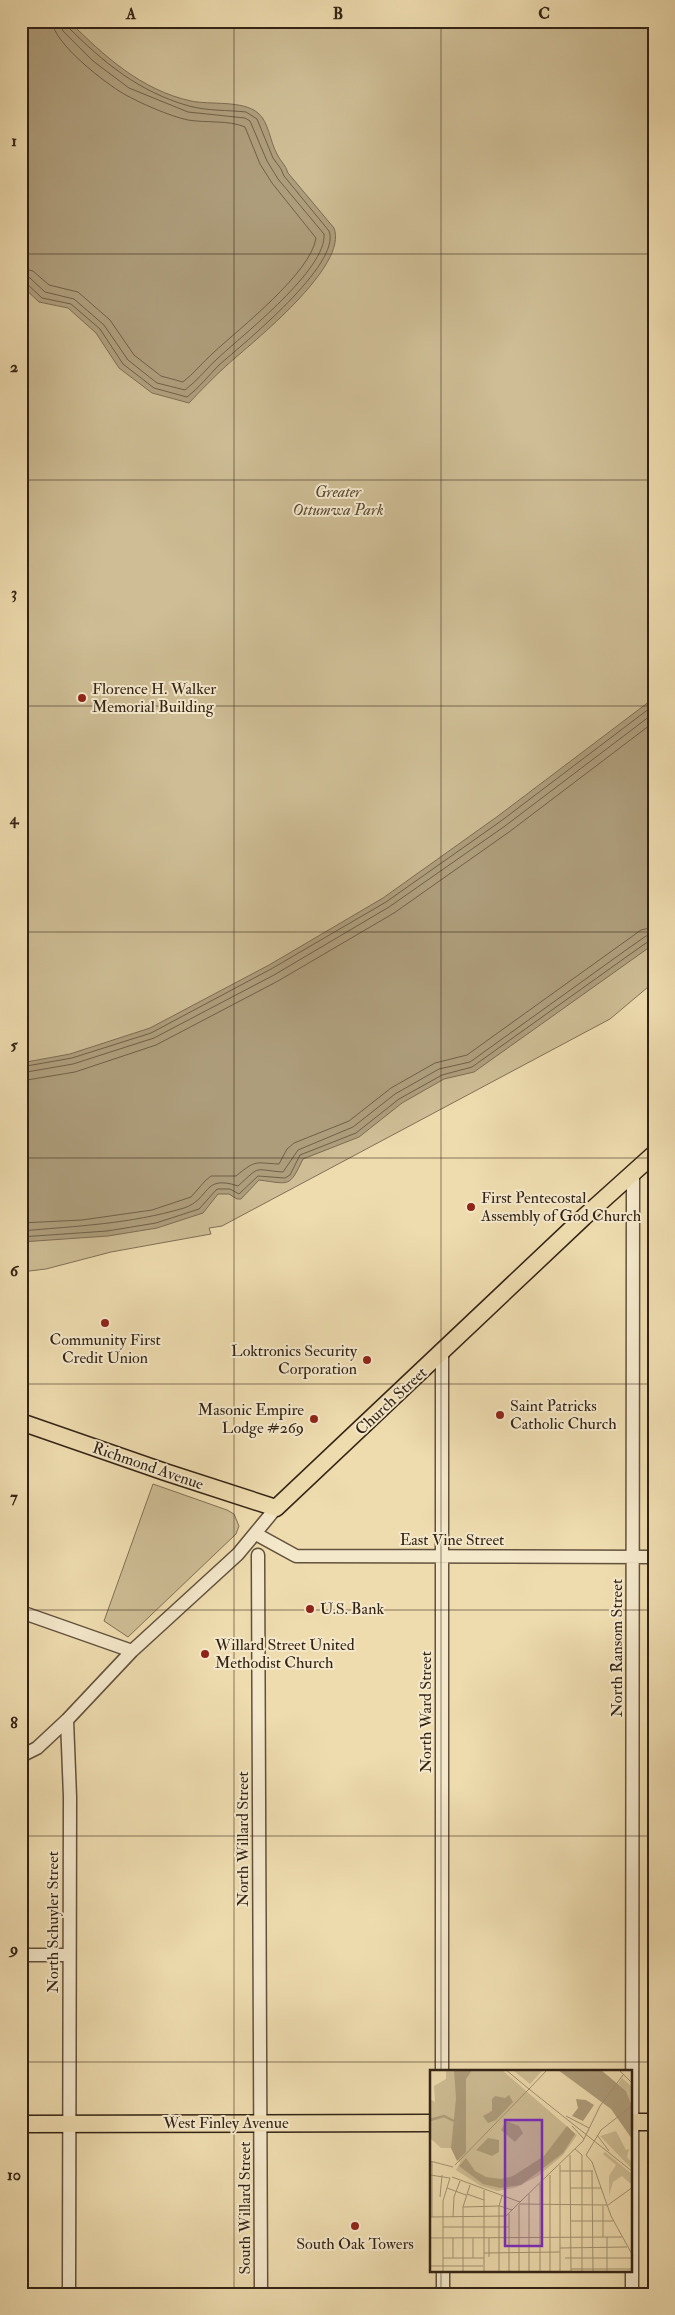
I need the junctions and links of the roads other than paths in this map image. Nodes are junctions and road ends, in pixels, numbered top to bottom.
1 (654, 1154) edge
2 (632, 1175) junction
3 (442, 1352) junction
4 (21, 1422) edge
5 (276, 1508) junction
6 (256, 1534) junction
7 (258, 1555) dead end
8 (442, 1557) junction
9 (633, 1557) junction
10 (654, 1557) edge
11 (21, 1612) edge
12 (132, 1651) junction
13 (67, 1720) junction
14 (21, 1756) edge
15 (21, 1955) edge
16 (68, 1955) junction
17 (442, 2070) edge
18 (262, 2122) junction
19 (632, 2122) edge
20 (654, 2122) edge
21 (69, 2123) junction
22 (430, 2123) edge
23 (21, 2124) edge
24 (443, 2272) edge
25 (69, 2294) edge
26 (261, 2294) edge
27 (443, 2294) edge
28 (632, 2294) edge

1 - 2 main road, Church Street
2 - 3 main road, Church Street
2 - 9 street, North Ransom Street
3 - 5 main road, Church Street
3 - 8 street, North Ward Street
4 - 5 main road, Richmond Avenue
5 - 6 street, Church Street
6 - 8 street, East Vine Street
6 - 12 street, Church Street
7 - 18 street, North Willard Street
8 - 9 street, East Vine Street
8 - 17 street, North Ward Street
9 - 10 street, East Vine Street
9 - 19 street, North Ransom Street
11 - 12 street
12 - 13 street, Church Street
13 - 14 street, Church Street
13 - 16 street, North Schuyler Street
15 - 16 street
16 - 21 street, North Schuyler Street
18 - 21 main road, West Finley Avenue
18 - 22 main road, West Finley Avenue
18 - 26 street, South Willard Street
19 - 20 main road
19 - 28 street, North Ransom Street
21 - 23 main road, West Finley Avenue
21 - 25 street, North Schuyler Street
24 - 27 street

